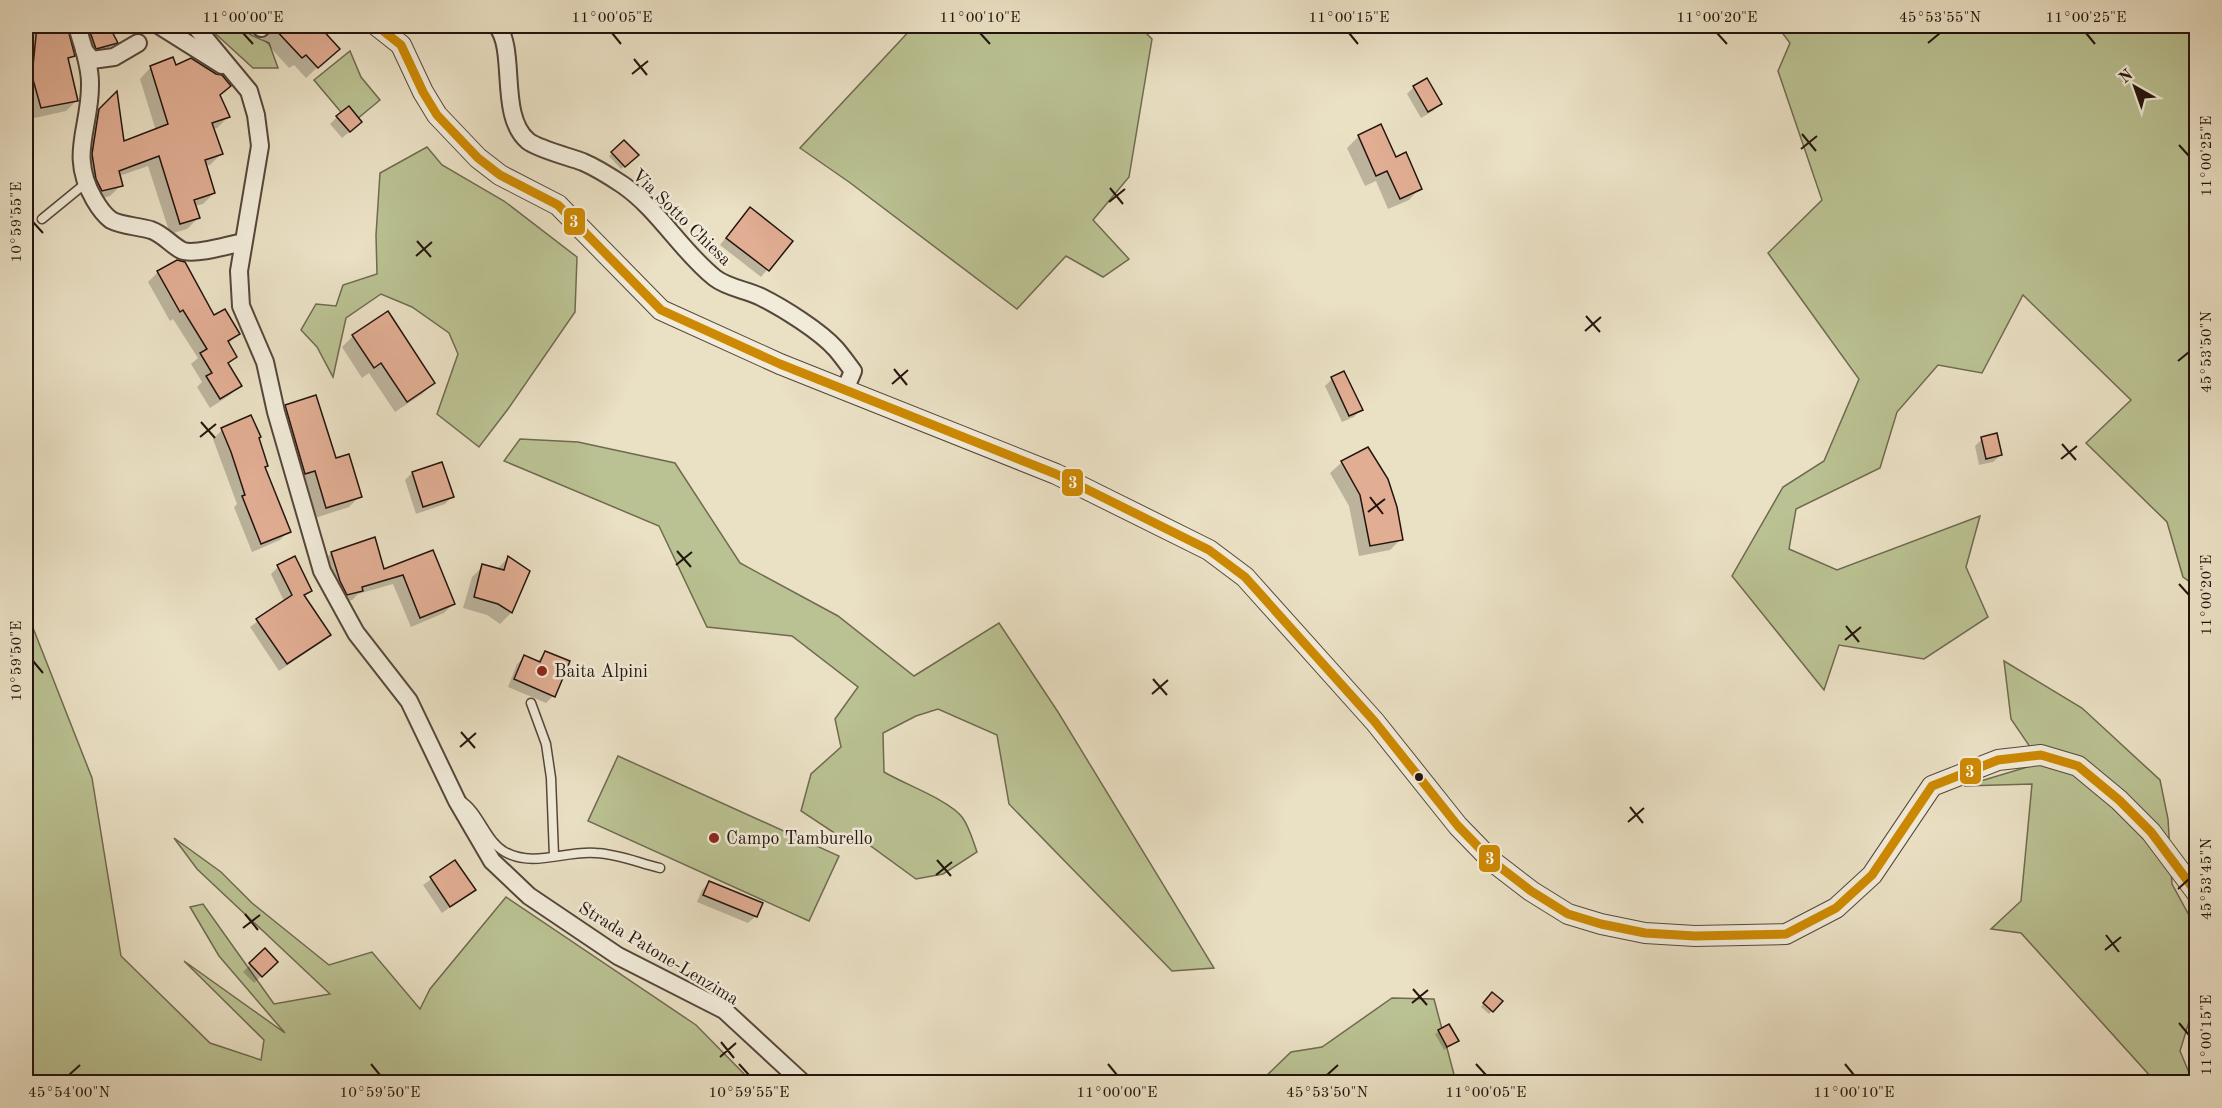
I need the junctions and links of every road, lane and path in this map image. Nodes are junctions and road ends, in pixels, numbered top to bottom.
1 (77, 26) edge
2 (160, 26) edge
3 (195, 26) edge
4 (377, 26) edge
5 (497, 26) edge
6 (138, 43) dead end
7 (84, 50) junction
8 (235, 74) junction
9 (86, 183) junction
10 (42, 219) dead end
11 (243, 242) junction
12 (845, 390) junction
13 (531, 704) dead end
14 (455, 796) junction
15 (554, 856) junction
16 (660, 868) dead end
17 (2196, 892) edge
18 (802, 1083) edge

1 - 7 street
2 - 8 street
3 - 8 street
4 - 12 street
5 - 12 street, Via Sotto Chiesa
6 - 7 street
7 - 9 street
8 - 11 street
9 - 10 lane
9 - 11 street
11 - 14 street, Strada Patone-Lenzima
12 - 17 street
13 - 15 lane
14 - 15 lane
14 - 18 street, Strada Patone-Lenzima
15 - 16 lane

